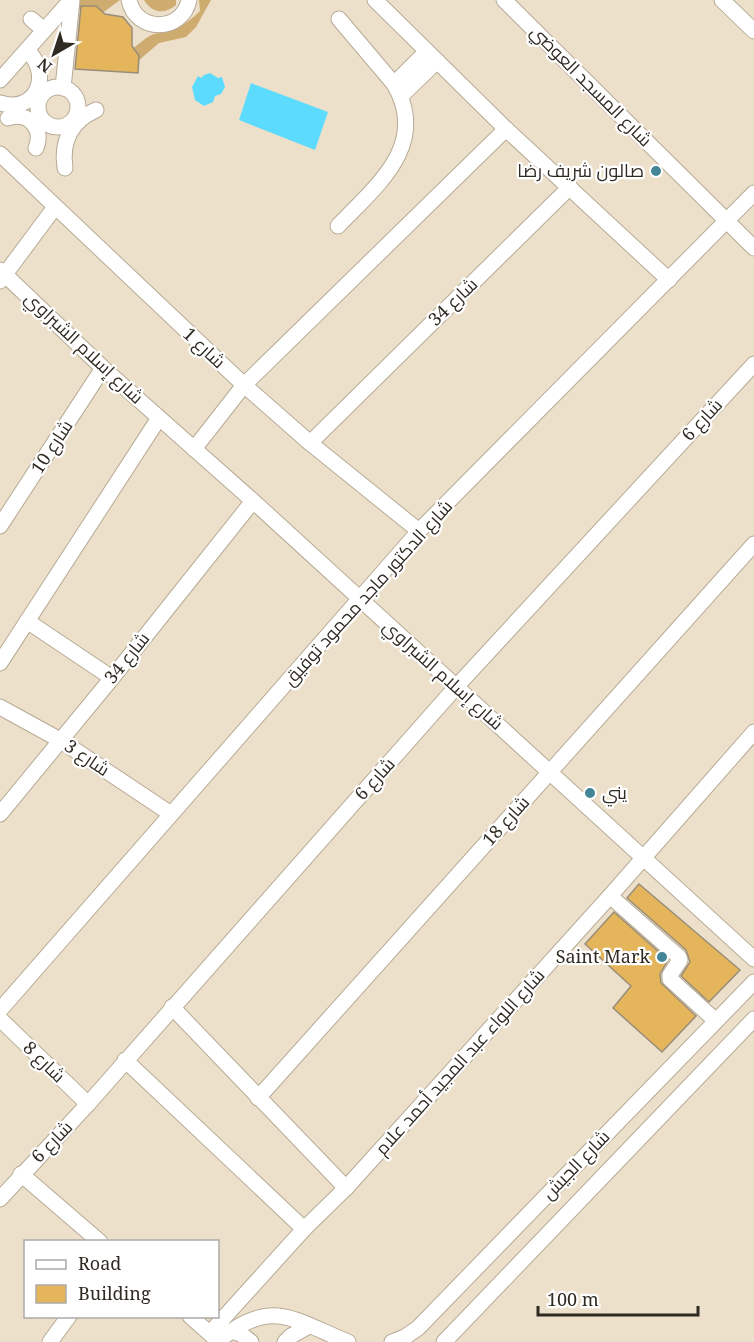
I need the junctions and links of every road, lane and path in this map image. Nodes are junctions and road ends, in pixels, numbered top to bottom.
1 (72, 0) edge
2 (129, 0) edge
3 (189, 0) edge
4 (375, 0) edge
5 (504, 0) edge
6 (527, 0) edge
7 (722, 0) edge
8 (518, 13) junction
9 (31, 19) dead end
10 (339, 19) dead end
11 (44, 30) junction
12 (754, 31) edge
13 (27, 50) junction
14 (432, 56) junction
15 (0, 80) edge
16 (63, 88) junction
17 (398, 90) junction
18 (40, 92) junction
19 (0, 104) edge
20 (96, 110) dead end
21 (8, 118) dead end
22 (36, 118) junction
23 (75, 121) junction
24 (506, 129) junction
25 (36, 148) dead end
26 (0, 154) edge
27 (65, 168) dead end
28 (570, 187) junction
29 (754, 193) edge
30 (55, 207) junction
31 (726, 220) junction
32 (338, 226) dead end
33 (754, 248) edge
34 (1, 275) edge
35 (669, 280) junction
36 (754, 364) edge
37 (103, 368) junction
38 (244, 386) junction
39 (159, 417) junction
40 (310, 443) junction
41 (194, 449) junction
42 (253, 501) junction
43 (0, 526) edge
44 (419, 531) junction
45 (754, 544) edge
46 (360, 599) junction
47 (27, 621) junction
48 (0, 663) edge
49 (112, 678) junction
50 (456, 687) junction
51 (0, 707) edge
52 (754, 732) edge
53 (60, 740) junction
54 (549, 772) junction
55 (0, 814) edge
56 (171, 814) junction
57 (643, 858) junction
58 (610, 896) junction
59 (754, 959) edge
60 (754, 982) edge
61 (172, 1007) junction
62 (0, 1010) edge
63 (0, 1019) edge
64 (754, 1019) edge
65 (716, 1020) junction
66 (125, 1060) junction
67 (258, 1098) junction
68 (88, 1104) junction
69 (21, 1174) junction
70 (346, 1188) junction
71 (0, 1199) edge
72 (304, 1229) junction
73 (98, 1240) edge
74 (68, 1318) edge
75 (191, 1318) edge
76 (309, 1326) junction
77 (231, 1331) junction
78 (215, 1339) edge
79 (50, 1342) edge
80 (250, 1342) edge
81 (285, 1342) edge
82 (348, 1342) edge
83 (392, 1342) edge
84 (444, 1342) edge

1 - 11 street
1 - 16 street
2 - 3 street
4 - 14 street
5 - 8 street, شارع المسجد العوضي
6 - 8 street
7 - 12 street
8 - 31 street, شارع المسجد العوضي
9 - 11 street
10 - 17 street
11 - 13 street
13 - 15 street
13 - 18 street
14 - 17 street
14 - 24 street
16 - 18 street
16 - 23 street
17 - 32 street
18 - 19 street
18 - 22 street
20 - 23 street
21 - 22 street
22 - 23 street
22 - 25 street
23 - 27 street
24 - 28 street
24 - 38 street
26 - 30 street, شارع 1
28 - 35 street
28 - 40 street, شارع 34
29 - 31 street, شارع الدكتور ماجد محمود توفيق
30 - 34 street
30 - 38 street, شارع 1
31 - 33 street, شارع المسجد العوضي
31 - 35 street, شارع الدكتور ماجد محمود توفيق
34 - 37 street, شارع إسلام الشبراوي
35 - 44 street, شارع الدكتور ماجد محمود توفيق
36 - 50 street, شارع 6
37 - 39 street, شارع إسلام الشبراوي
37 - 43 street, شارع 10
38 - 40 street, شارع 1
38 - 41 street
39 - 41 street, شارع إسلام الشبراوي
39 - 47 street
40 - 44 street, شارع 1
41 - 42 street, شارع إسلام الشبراوي
42 - 46 street, شارع إسلام الشبراوي
42 - 49 street, شارع 34
44 - 46 street, شارع الدكتور ماجد محمود توفيق
45 - 54 street, شارع 18
46 - 50 street, شارع إسلام الشبراوي
46 - 56 street, شارع الدكتور ماجد محمود توفيق
47 - 48 street
47 - 49 street
49 - 53 street, شارع 34
50 - 54 street, شارع إسلام الشبراوي
50 - 61 street, شارع 6
51 - 53 street, شارع 3
52 - 57 street, شارع اللواء عبد المجيد أحمد علام
53 - 55 street, شارع 34
53 - 56 street, شارع 3
54 - 57 street, شارع إسلام الشبراوي
54 - 67 street, شارع 18
56 - 62 street, شارع الدكتور ماجد محمود توفيق
57 - 58 street, شارع اللواء عبد المجيد أحمد علام
57 - 59 street, شارع إسلام الشبراوي
58 - 65 street
58 - 70 street, شارع اللواء عبد المجيد أحمد علام
60 - 65 street, شارع الجيش
61 - 66 street, شارع 6
61 - 67 street
63 - 68 street, شارع 8
64 - 84 street, شارع الجيش
65 - 83 street, شارع الجيش
66 - 68 street, شارع 6
66 - 72 street
67 - 70 street
68 - 69 street, شارع 6
69 - 71 street, شارع 6
69 - 73 street
70 - 72 street, شارع اللواء عبد المجيد أحمد علام
72 - 78 street, شارع اللواء عبد المجيد أحمد علام
74 - 79 street
75 - 78 street
76 - 77 street
76 - 81 street
76 - 82 street
77 - 78 street
77 - 80 street

